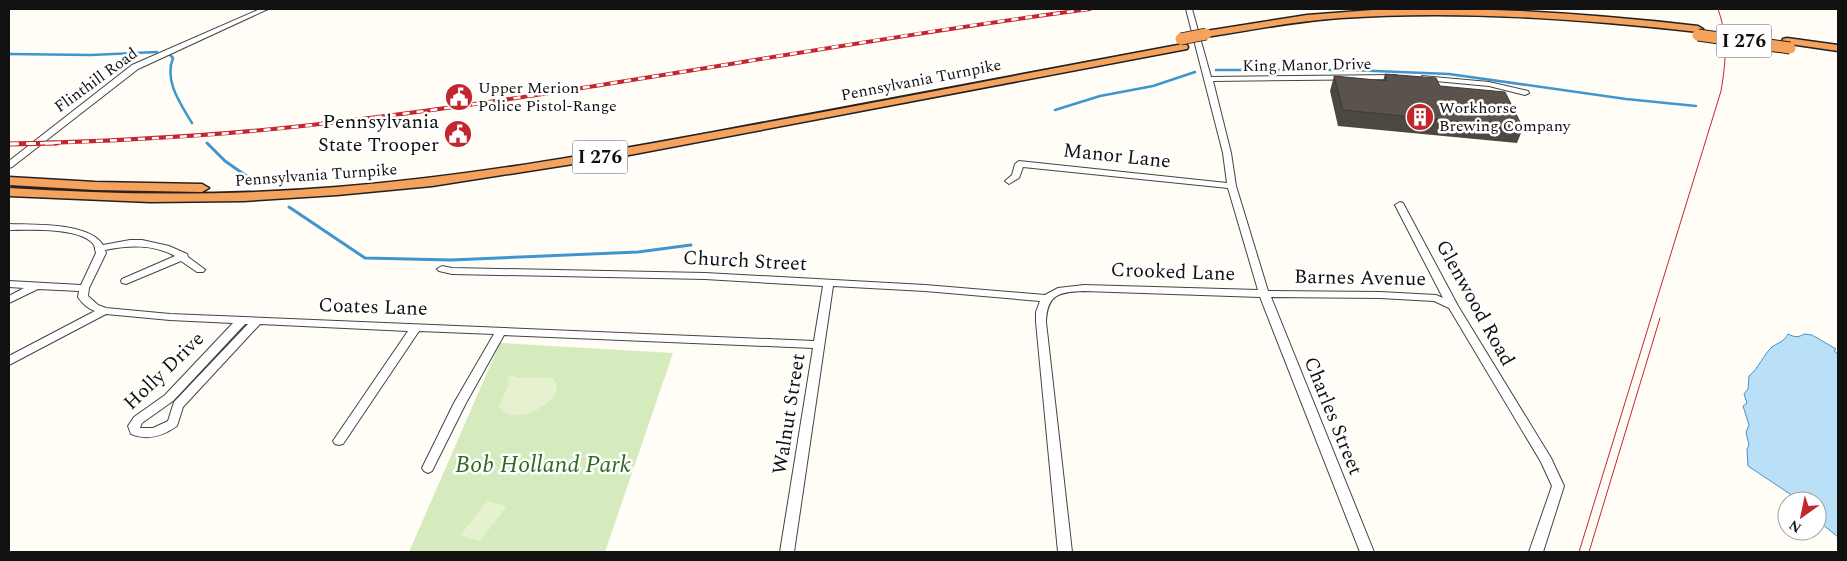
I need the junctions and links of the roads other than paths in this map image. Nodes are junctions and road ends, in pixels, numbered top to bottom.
1 (265, 9) edge
2 (1189, 9) edge
3 (1182, 43) junction
4 (1789, 44) junction
5 (1838, 48) edge
6 (1838, 54) edge
7 (1404, 77) edge
8 (1412, 77) edge
9 (1209, 80) junction
10 (1525, 94) dead end
11 (9, 165) edge
12 (9, 181) edge
13 (1009, 181) dead end
14 (1232, 186) junction
15 (9, 192) edge
16 (1400, 205) dead end
17 (9, 227) edge
18 (101, 248) junction
19 (184, 256) junction
20 (442, 269) dead end
21 (200, 270) dead end
22 (126, 281) dead end
23 (829, 282) junction
24 (9, 284) edge
25 (35, 286) junction
26 (84, 288) junction
27 (1264, 293) junction
28 (1046, 298) junction
29 (9, 300) edge
30 (1453, 306) junction
31 (104, 311) junction
32 (242, 320) junction
33 (258, 320) junction
34 (416, 327) junction
35 (501, 331) junction
36 (819, 345) junction
37 (9, 361) edge
38 (339, 441) dead end
39 (428, 468) dead end
40 (787, 552) edge
41 (1065, 552) edge
42 (1367, 552) edge
43 (1536, 552) edge

1 - 11 street, Flinthill Road
2 - 9 street, Crooked Lane
3 - 4 highway, Pennsylvania Turnpike / I 276, bridge
3 - 12 highway, Pennsylvania Turnpike / I 276
3 - 15 highway, Pennsylvania Turnpike / I 276
4 - 5 highway, Pennsylvania Turnpike / I 276
4 - 6 highway, Pennsylvania Turnpike / I 276
7 - 9 street, King Manor Drive
8 - 10 street
9 - 14 street, Crooked Lane
13 - 14 street, Manor Lane
14 - 27 street, Crooked Lane
16 - 30 street, Glenwood Road
17 - 18 street
18 - 19 street
18 - 26 street
19 - 21 street
19 - 22 street
20 - 23 street, Church Street
23 - 28 street, Church Street
23 - 36 street, Walnut Street
24 - 25 street
25 - 26 street
25 - 29 street
26 - 31 street, Coates Lane
27 - 28 street, Crooked Lane
27 - 30 street, Barnes Avenue
27 - 42 street, Charles Street
28 - 41 street
30 - 43 street, Glenwood Road
31 - 32 street, Coates Lane
31 - 37 street
32 - 33 street, Coates Lane
32 - 33 street, Holly Drive
33 - 34 street, Coates Lane
34 - 35 street, Coates Lane
34 - 38 street
35 - 36 street, Coates Lane
35 - 39 street
36 - 40 street, Walnut Street

